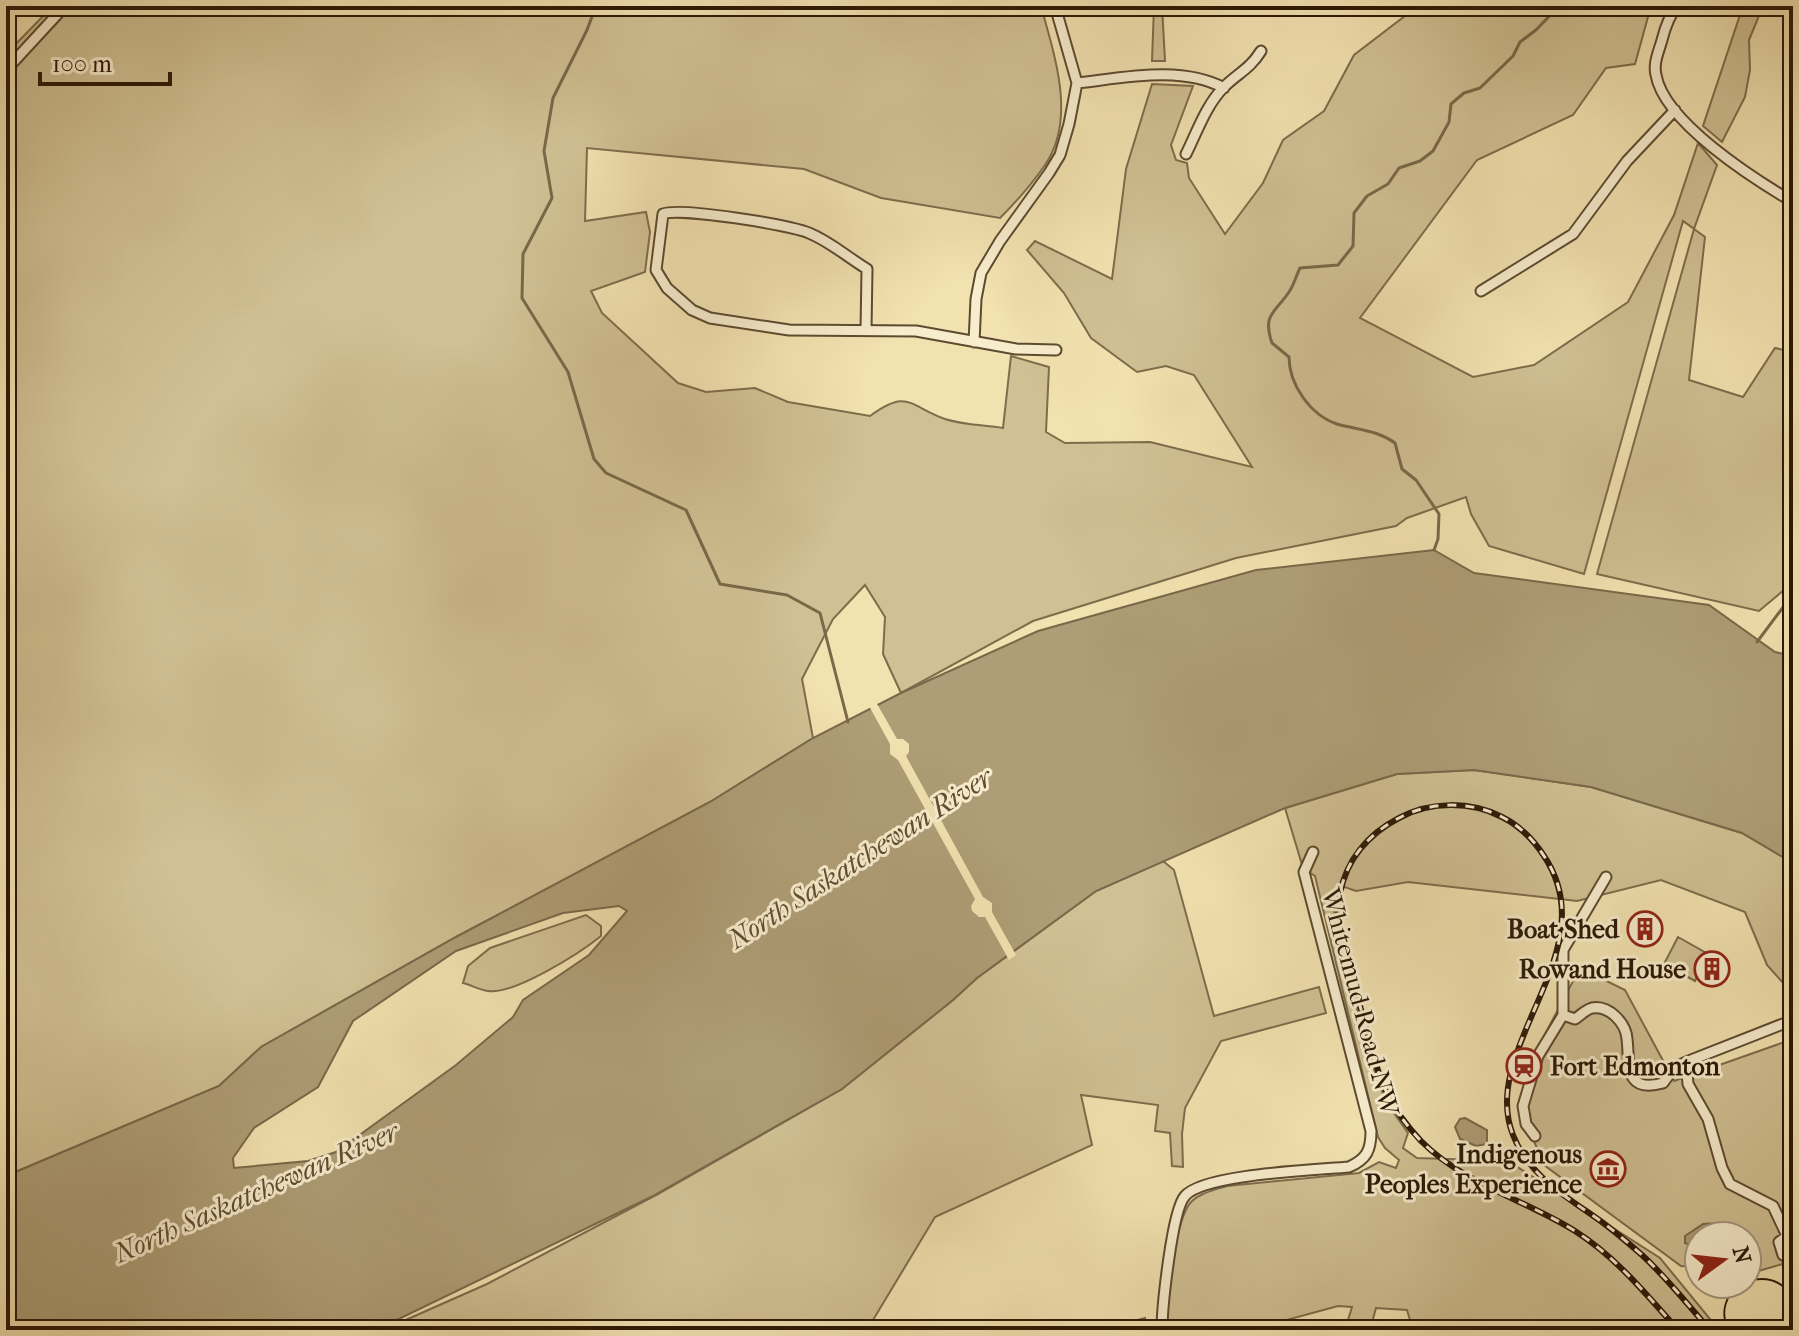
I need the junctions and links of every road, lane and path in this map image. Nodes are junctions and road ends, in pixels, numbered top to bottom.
1 (65, 6) edge
2 (1055, 6) edge
3 (1677, 6) edge
4 (1261, 51) dead end
5 (6, 70) edge
6 (1077, 83) junction
7 (1224, 88) junction
8 (1675, 110) junction
9 (1186, 154) dead end
10 (1793, 202) edge
11 (1481, 291) dead end
12 (1793, 304) edge
13 (1791, 320) dead end
14 (866, 330) junction
15 (974, 342) junction
16 (1056, 350) dead end
17 (1313, 852) dead end
18 (1606, 877) dead end
19 (1563, 1015) junction
20 (1793, 1020) edge
21 (1686, 1062) junction
22 (1535, 1136) dead end
23 (1787, 1236) junction
24 (1793, 1245) edge
25 (1793, 1261) edge
26 (1162, 1330) edge

1 - 5 street
2 - 6 street
3 - 8 street
4 - 7 street
6 - 7 street
6 - 15 street
7 - 9 street
8 - 10 street
8 - 11 street
12 - 13 street
14 - 14 street
14 - 15 street
15 - 16 street
17 - 26 street, Whitemud Road NW
18 - 19 street
19 - 21 street
19 - 22 street
20 - 21 street
21 - 23 street
23 - 24 street
23 - 25 street

